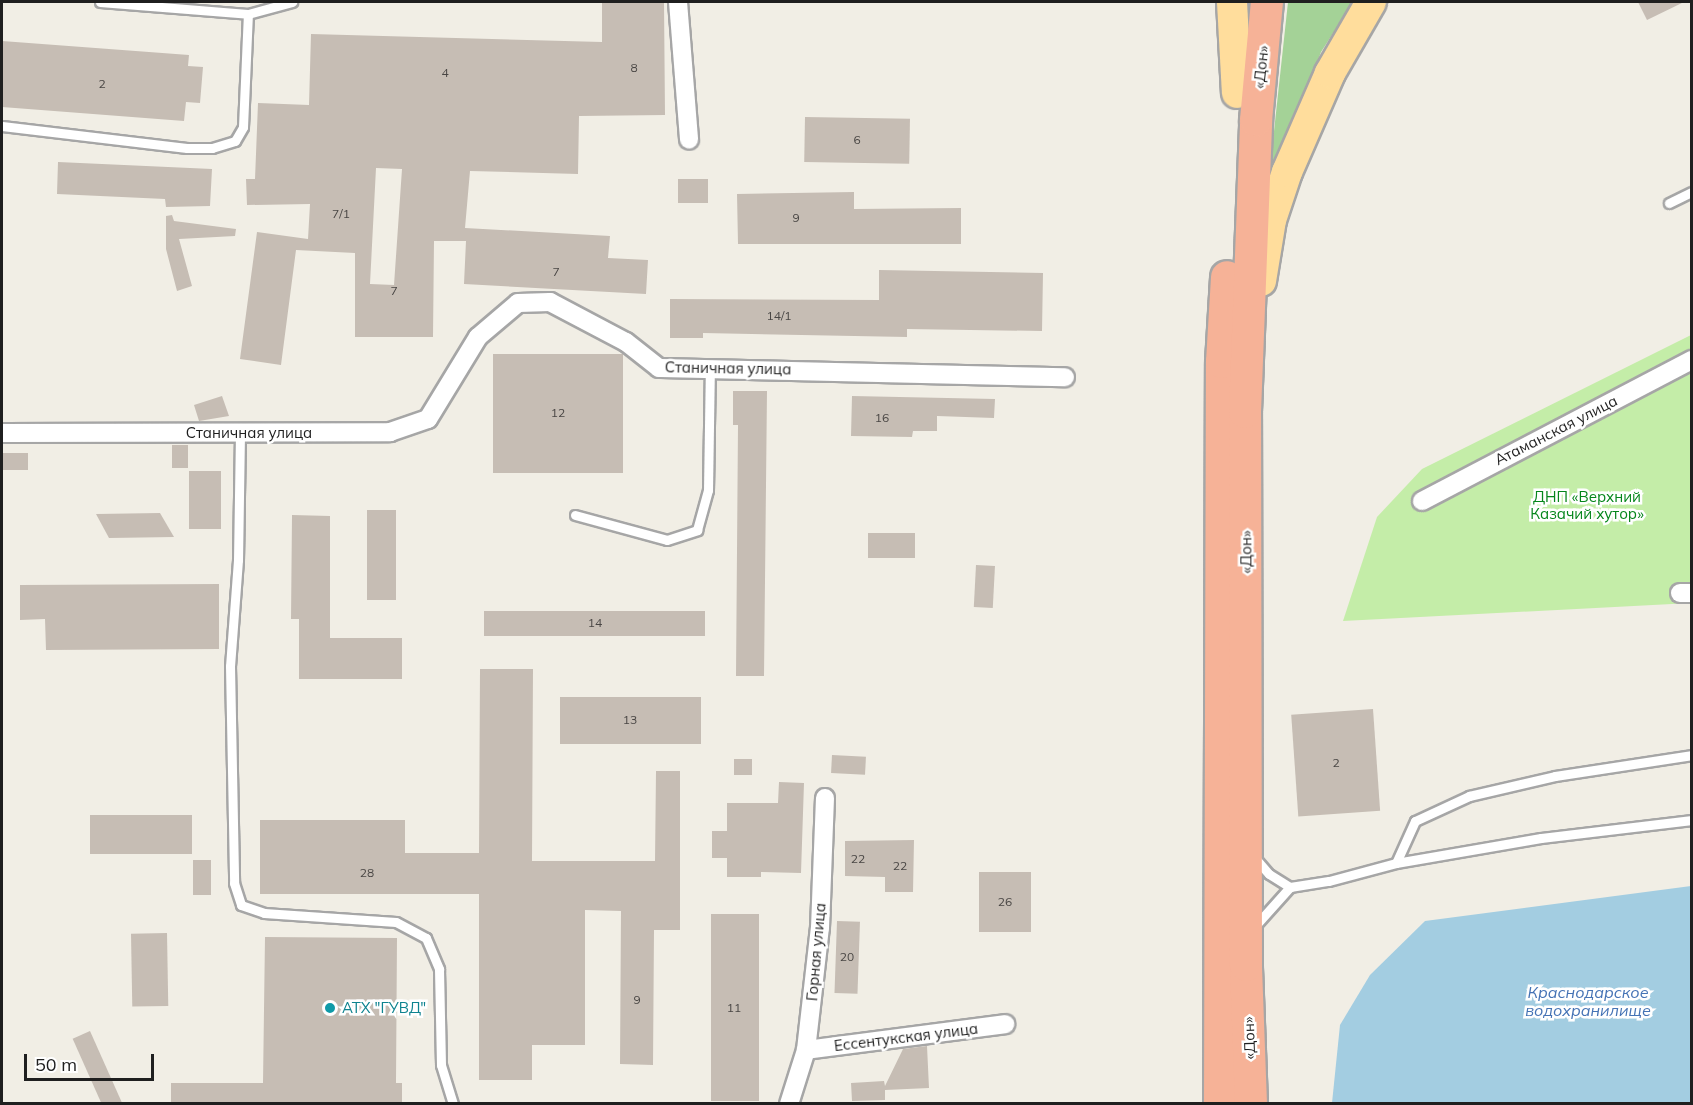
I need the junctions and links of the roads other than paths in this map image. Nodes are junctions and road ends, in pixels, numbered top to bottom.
1 (100, 2) edge
2 (292, 2) edge
3 (678, 2) edge
4 (1232, 2) edge
5 (1246, 2) edge
6 (1267, 2) edge
7 (1371, 2) edge
8 (248, 14) junction
9 (1237, 93) junction
10 (2, 126) edge
11 (689, 140) dead end
12 (1692, 192) edge
13 (1669, 203) dead end
14 (1692, 360) edge
15 (710, 369) junction
16 (1065, 376) dead end
17 (1245, 412) junction
18 (2, 433) edge
19 (240, 433) junction
20 (1422, 501) dead end
21 (575, 515) dead end
22 (1692, 756) edge
23 (825, 798) dead end
24 (1692, 820) edge
25 (1247, 849) junction
26 (1396, 862) junction
27 (1290, 887) junction
28 (1247, 934) junction
29 (1005, 1024) dead end
30 (806, 1050) junction
31 (453, 1104) edge
32 (789, 1104) edge
33 (1220, 1104) edge
34 (1251, 1104) edge

1 - 8 lane
2 - 8 lane
3 - 11 street
4 - 9 main road
5 - 9 highway, «Дон»
6 - 17 highway, «Дон»
7 - 17 main road
8 - 10 lane
9 - 33 highway, «Дон»
12 - 13 lane
14 - 20 street, Атаманская улица
15 - 16 street, Станичная улица
15 - 19 street, Станичная улица
15 - 21 lane
17 - 25 highway, «Дон»
18 - 19 street, Станичная улица
19 - 31 lane
22 - 26 lane
23 - 30 street, Горная улица
24 - 26 lane
25 - 27 lane
25 - 28 highway, «Дон»
26 - 27 lane
27 - 28 lane
28 - 34 highway, «Дон»
29 - 30 street, Ессентукская улица
30 - 32 street, Горная улица

